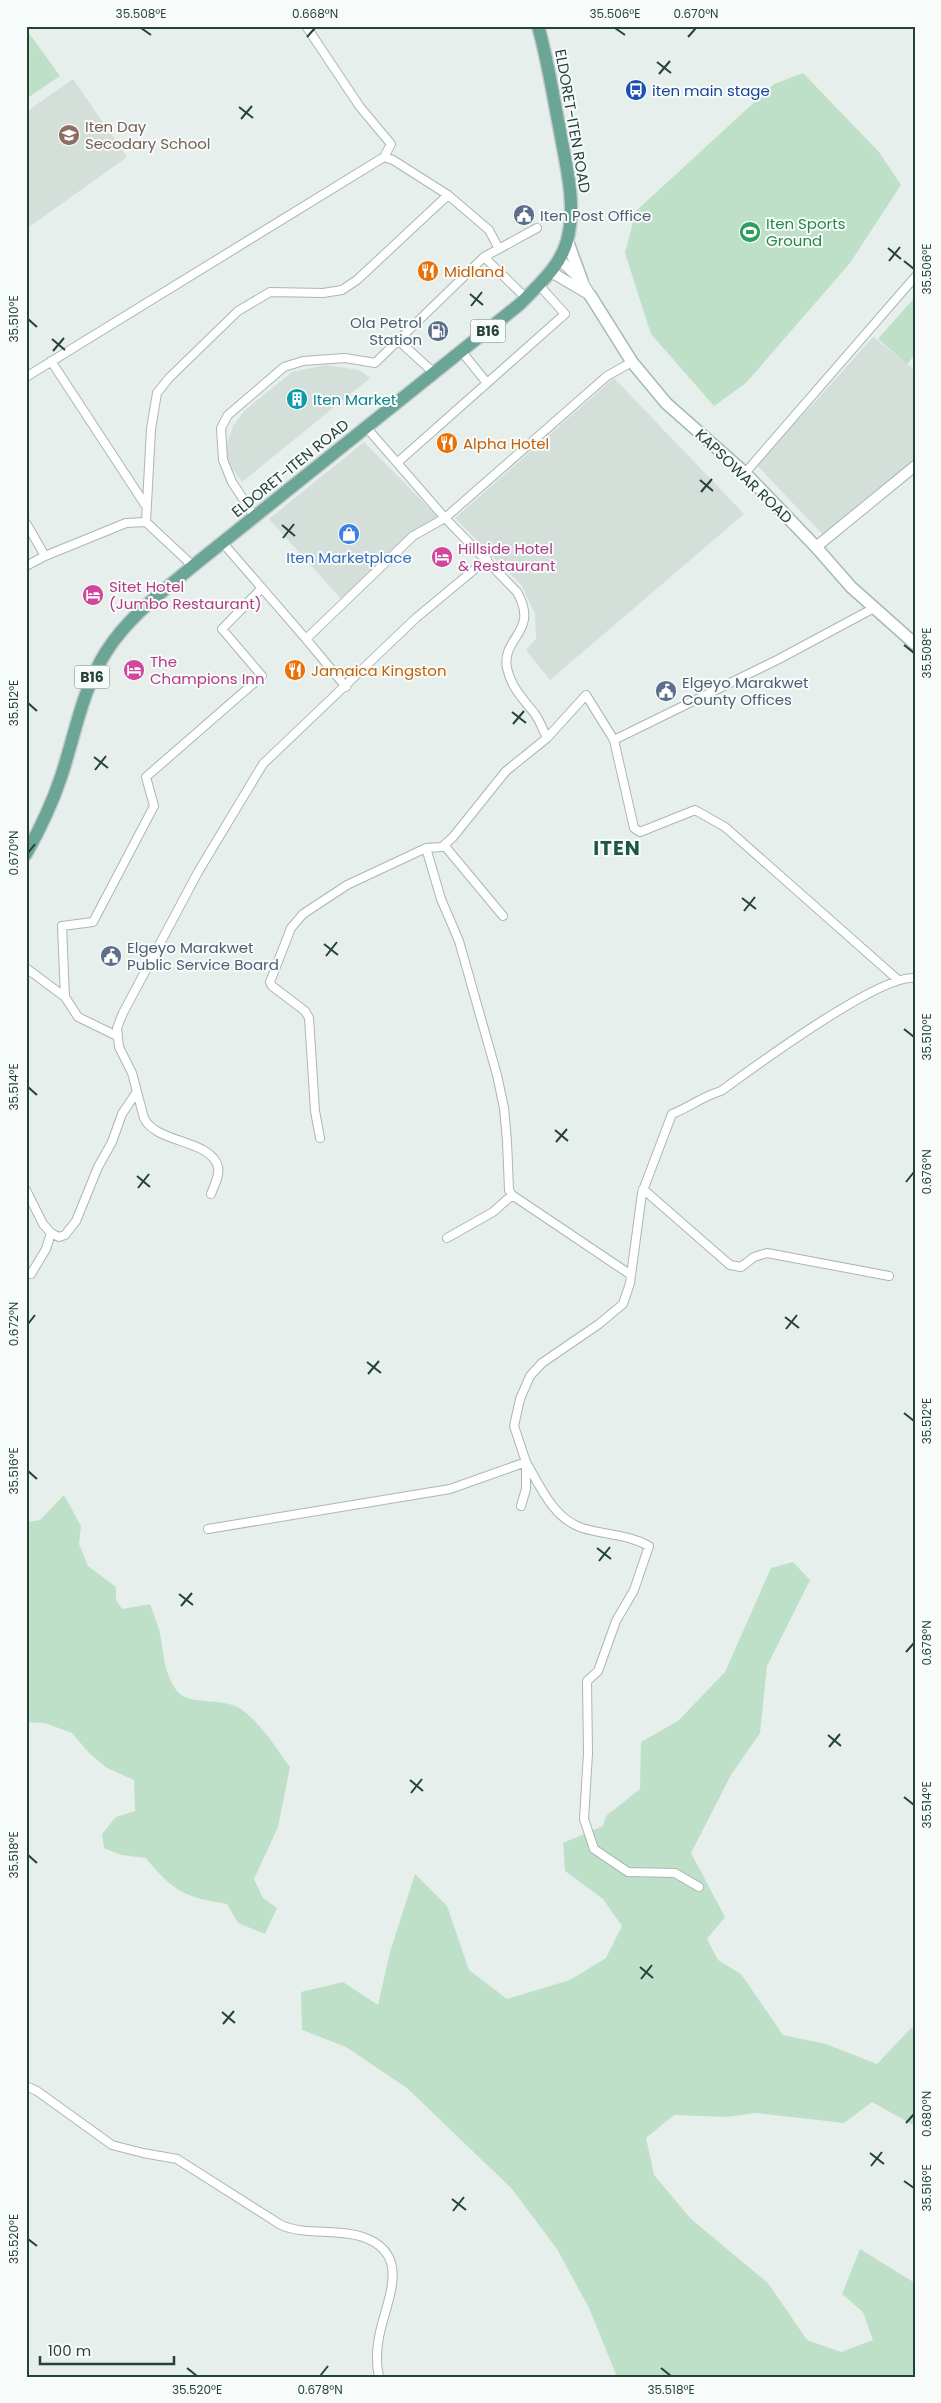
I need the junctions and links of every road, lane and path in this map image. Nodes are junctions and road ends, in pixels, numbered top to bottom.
1 (306, 26) edge
2 (538, 26) edge
3 (384, 157) junction
4 (448, 195) junction
5 (537, 228) dead end
6 (567, 240) junction
7 (499, 250) junction
8 (484, 257) junction
9 (559, 259) junction
10 (551, 272) junction
11 (915, 277) edge
12 (582, 281) junction
13 (539, 284) junction
14 (590, 296) junction
15 (526, 298) junction
16 (398, 341) junction
17 (462, 352) junction
18 (50, 362) junction
19 (632, 362) junction
20 (434, 374) junction
21 (26, 377) edge
22 (487, 383) junction
23 (366, 428) junction
24 (398, 462) junction
25 (915, 466) edge
26 (745, 473) junction
27 (146, 506) junction
28 (255, 517) junction
29 (445, 518) junction
30 (26, 522) edge
31 (146, 522) junction
32 (222, 542) junction
33 (816, 547) junction
34 (45, 556) junction
35 (487, 559) junction
36 (26, 566) edge
37 (193, 566) junction
38 (262, 588) junction
39 (874, 608) junction
40 (306, 639) junction
41 (915, 644) edge
42 (346, 687) junction
43 (547, 738) junction
44 (614, 740) junction
45 (444, 845) junction
46 (426, 848) junction
47 (26, 854) edge
48 (502, 916) dead end
49 (26, 968) edge
50 (915, 978) edge
51 (897, 979) junction
52 (65, 997) junction
53 (117, 1036) junction
54 (136, 1093) junction
55 (320, 1138) dead end
56 (643, 1189) junction
57 (26, 1190) edge
58 (211, 1194) dead end
59 (512, 1194) junction
60 (51, 1233) junction
61 (447, 1238) dead end
62 (31, 1274) dead end
63 (631, 1275) junction
64 (889, 1276) dead end
65 (526, 1462) junction
66 (521, 1506) dead end
67 (208, 1530) dead end
68 (699, 1887) dead end
69 (26, 2086) edge
70 (378, 2377) edge

1 - 3 street
2 - 6 main road, ELDORET-ITEN ROAD / B16
3 - 4 street
3 - 18 street
4 - 7 street
4 - 27 street
5 - 7 street
6 - 9 main road, ELDORET-ITEN ROAD / B16
6 - 12 main road
7 - 8 street
8 - 15 street
8 - 16 street
9 - 10 main road, ELDORET-ITEN ROAD / B16
9 - 12 street, KAPSOWAR ROAD
10 - 13 main road, ELDORET-ITEN ROAD / B16
10 - 14 street, KAPSOWAR ROAD
11 - 26 street
12 - 14 street, KAPSOWAR ROAD
13 - 15 main road, ELDORET-ITEN ROAD / B16
13 - 22 street
14 - 19 main road, KAPSOWAR ROAD
15 - 17 main road, ELDORET-ITEN ROAD / B16
16 - 20 street
16 - 28 street
17 - 20 main road, ELDORET-ITEN ROAD / B16
17 - 22 street
18 - 21 street
18 - 27 street
19 - 26 main road, KAPSOWAR ROAD
19 - 29 street
20 - 23 main road, ELDORET-ITEN ROAD / B16
22 - 24 street
23 - 24 street
23 - 28 main road, ELDORET-ITEN ROAD / B16
24 - 29 street
25 - 33 street
26 - 33 main road, KAPSOWAR ROAD
27 - 31 street
28 - 32 main road, ELDORET-ITEN ROAD / B16
29 - 35 street
29 - 40 street
30 - 34 street
31 - 34 street
31 - 37 street
32 - 37 main road, B16
32 - 38 street
33 - 39 main road, KAPSOWAR ROAD
34 - 36 street
35 - 42 street
35 - 43 street
37 - 47 main road, B16
38 - 40 street
38 - 52 street
39 - 41 main road, KAPSOWAR ROAD
39 - 44 street
40 - 42 street
42 - 53 street
43 - 44 street
43 - 45 street
44 - 51 street
45 - 46 street
45 - 48 street
46 - 55 street
46 - 59 street
49 - 52 street
50 - 51 street
51 - 56 street
52 - 53 street
53 - 54 street
54 - 58 street
54 - 60 street
56 - 63 street
56 - 64 street
57 - 60 street
59 - 61 street
59 - 63 street
60 - 62 street
63 - 65 street
65 - 66 street
65 - 67 street
65 - 68 street
69 - 70 street

